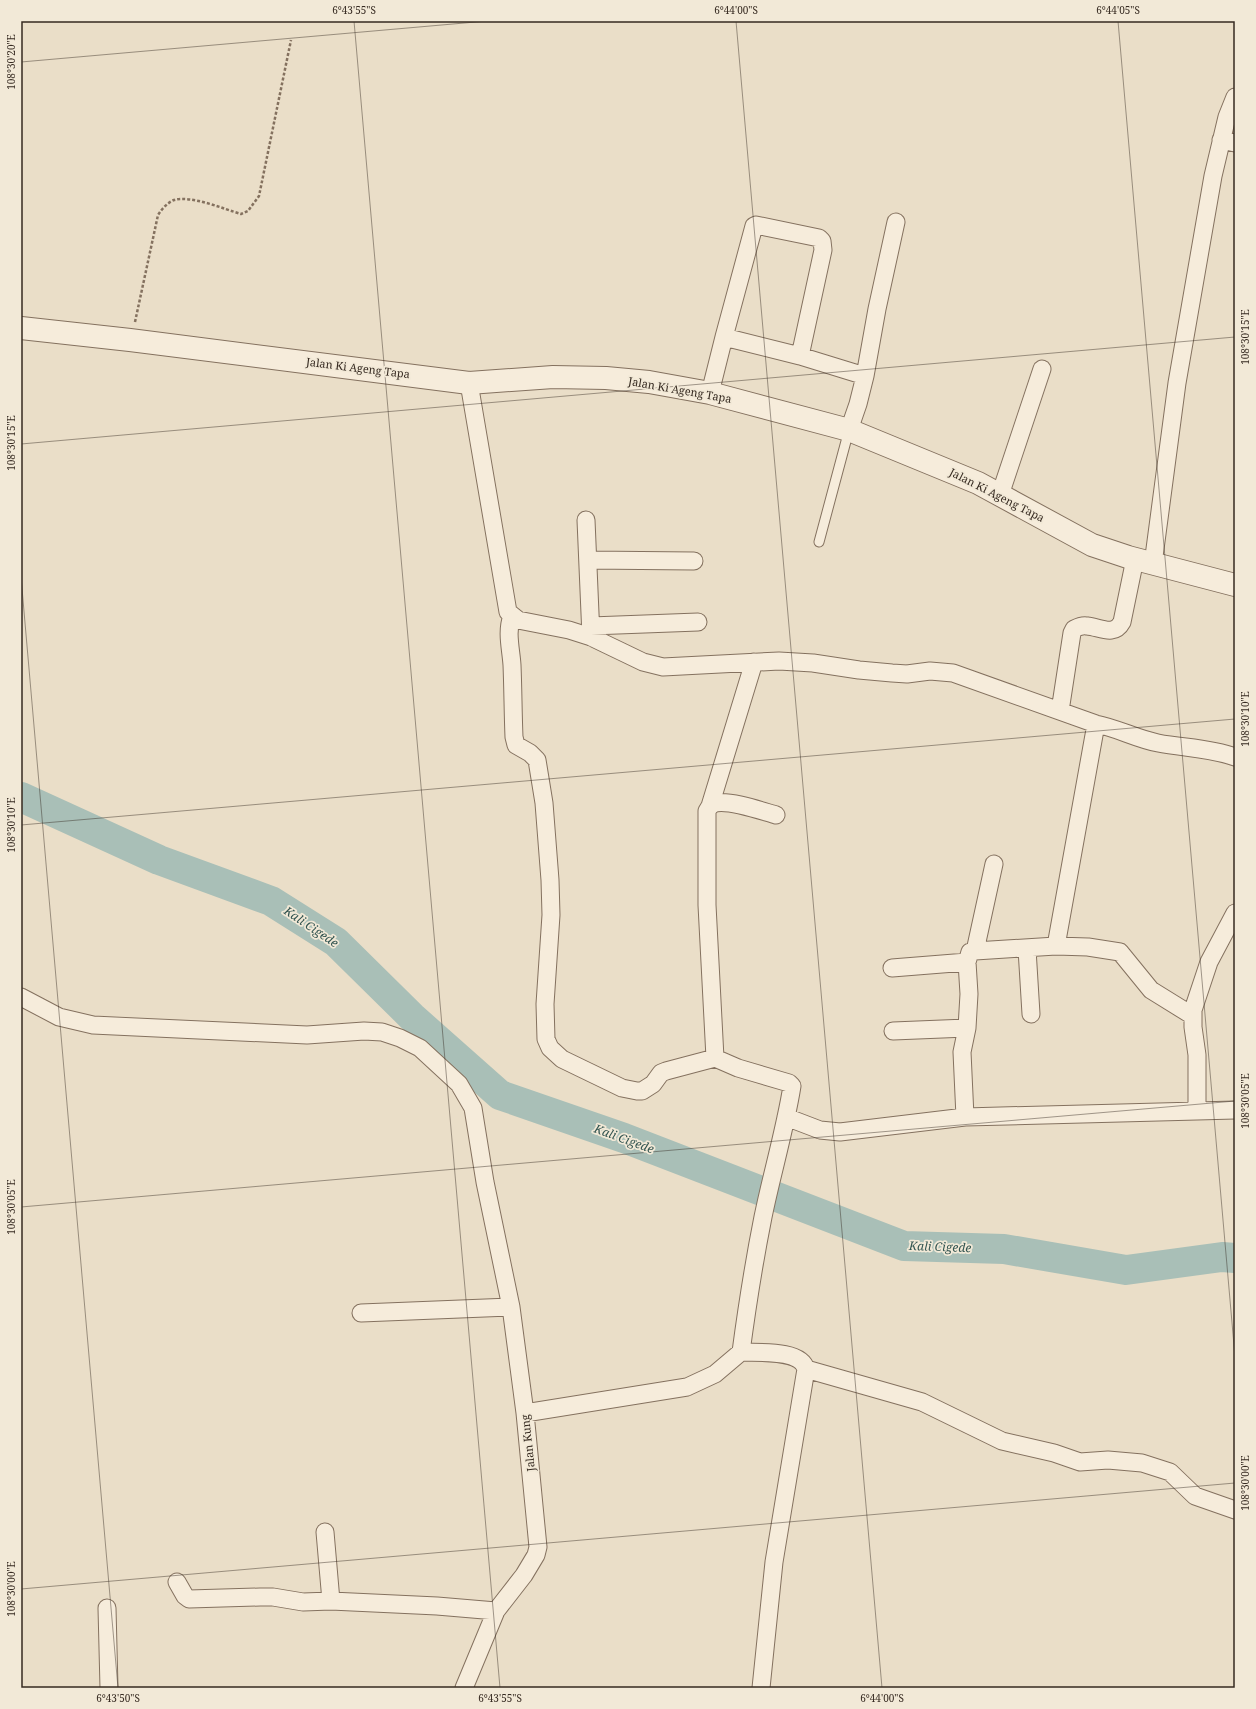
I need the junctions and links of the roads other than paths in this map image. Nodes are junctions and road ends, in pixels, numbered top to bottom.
1 (1235, 97) edge
2 (1231, 117) edge
3 (1228, 141) edge
4 (896, 222) dead end
5 (21, 328) edge
6 (724, 337) junction
7 (800, 356) junction
8 (1042, 369) dead end
9 (865, 376) junction
10 (469, 383) junction
11 (710, 393) junction
12 (849, 430) junction
13 (1000, 495) junction
14 (586, 520) dead end
15 (819, 542) dead end
16 (588, 560) junction
17 (694, 560) dead end
18 (1144, 561) junction
19 (1235, 585) edge
20 (512, 616) junction
21 (698, 622) dead end
22 (591, 631) junction
23 (754, 662) junction
24 (1060, 711) junction
25 (1096, 724) junction
26 (1235, 757) edge
27 (710, 806) junction
28 (776, 815) dead end
29 (994, 864) dead end
30 (1235, 913) edge
31 (1056, 946) junction
32 (1027, 949) junction
33 (971, 956) junction
34 (892, 968) dead end
35 (21, 997) edge
36 (1031, 1014) dead end
37 (1193, 1016) junction
38 (967, 1028) junction
39 (893, 1031) dead end
40 (715, 1058) junction
41 (1235, 1110) edge
42 (1197, 1111) junction
43 (786, 1117) junction
44 (965, 1117) junction
45 (511, 1307) junction
46 (361, 1313) dead end
47 (741, 1352) junction
48 (806, 1368) junction
49 (525, 1413) junction
50 (1235, 1510) edge
51 (325, 1532) dead end
52 (177, 1582) dead end
53 (331, 1601) junction
54 (108, 1608) dead end
55 (496, 1611) junction
56 (109, 1688) edge
57 (464, 1688) edge
58 (762, 1688) edge

1 - 2 street
2 - 3 street
3 - 18 street
4 - 9 street
5 - 10 street, Jalan Ki Ageng Tapa
6 - 7 street
6 - 7 street
6 - 11 street
7 - 9 street
8 - 13 street
9 - 12 street
10 - 11 street, Jalan Ki Ageng Tapa
10 - 20 street
11 - 12 street, Jalan Ki Ageng Tapa
12 - 13 street, Jalan Ki Ageng Tapa
12 - 15 lane
13 - 18 street, Jalan Ki Ageng Tapa
14 - 16 street
16 - 17 street
16 - 22 street
18 - 19 street, Jalan Ki Ageng Tapa
18 - 24 street
20 - 22 street
20 - 40 street
21 - 22 street
22 - 23 street
23 - 24 street
23 - 27 street
24 - 25 street
25 - 26 street
25 - 31 street
27 - 28 street
27 - 40 street
29 - 33 street
30 - 37 street
31 - 32 street
31 - 37 street
32 - 33 street
32 - 36 street
33 - 34 street
33 - 38 street
35 - 45 street, Jalan Kung
37 - 42 street
38 - 39 street
38 - 44 street
40 - 43 street
41 - 42 street
42 - 44 street
43 - 44 street
43 - 47 street
45 - 46 street
45 - 49 street, Jalan Kung
47 - 48 street
47 - 49 street
48 - 50 street
48 - 58 street
49 - 55 street, Jalan Kung
51 - 53 street
52 - 53 street
53 - 55 street
54 - 56 street
55 - 57 street, Jalan Kung

